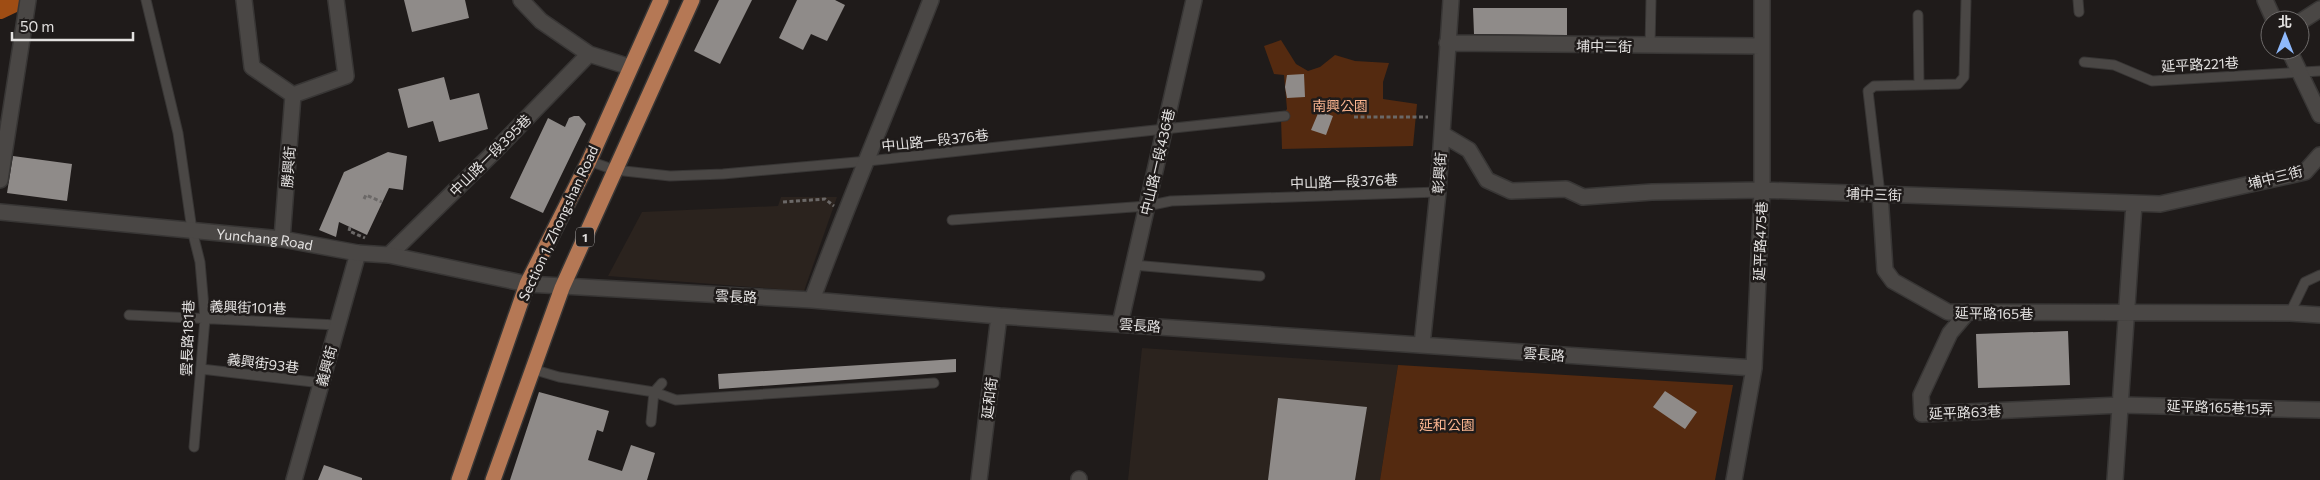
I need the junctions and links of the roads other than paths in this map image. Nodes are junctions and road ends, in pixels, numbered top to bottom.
1 (28, 0) edge
2 (146, 0) edge
3 (244, 0) edge
4 (336, 0) edge
5 (521, 0) edge
6 (661, 0) edge
7 (692, 0) edge
8 (931, 0) edge
9 (1194, 0) edge
10 (1451, 0) edge
11 (1651, 0) edge
12 (1762, 0) edge
13 (2078, 0) edge
14 (1966, 1) edge
15 (2079, 12) dead end
16 (1918, 15) dead end
17 (1447, 43) junction
18 (1650, 46) junction
19 (1762, 46) junction
20 (589, 54) junction
21 (2294, 60) edge
22 (2084, 62) dead end
23 (630, 67) junction
24 (2320, 71) edge
25 (2300, 72) junction
26 (1919, 85) junction
27 (293, 95) junction
28 (2320, 115) edge
29 (1286, 116) dead end
30 (1165, 130) junction
31 (1442, 134) junction
32 (2320, 155) edge
33 (2, 157) edge
34 (868, 161) junction
35 (589, 162) junction
36 (615, 170) junction
37 (0, 180) edge
38 (1762, 190) junction
39 (1438, 192) junction
40 (1880, 194) junction
41 (2134, 204) junction
42 (1147, 206) junction
43 (0, 212) edge
44 (952, 220) dead end
45 (192, 230) junction
46 (282, 239) junction
47 (358, 252) junction
48 (389, 255) junction
49 (1133, 265) junction
50 (2320, 275) edge
51 (1260, 276) dead end
52 (526, 284) junction
53 (562, 288) junction
54 (812, 300) junction
55 (2290, 312) junction
56 (1966, 313) junction
57 (2128, 314) junction
58 (2320, 315) edge
59 (129, 316) dead end
60 (999, 316) junction
61 (205, 320) junction
62 (1120, 324) junction
63 (337, 325) junction
64 (1422, 346) junction
65 (1754, 368) junction
66 (201, 369) junction
67 (532, 369) junction
68 (322, 383) junction
69 (934, 383) dead end
70 (662, 384) dead end
71 (654, 392) junction
72 (2121, 405) junction
73 (2320, 410) edge
74 (651, 422) dead end
75 (194, 447) dead end
76 (294, 480) edge
77 (459, 480) edge
78 (493, 480) edge
79 (979, 480) edge
80 (1734, 480) edge
81 (2115, 480) edge

1 - 33 street
2 - 45 lane, 雲長路181巷
3 - 27 street
4 - 27 street
5 - 20 street
6 - 23 main road, Section 1, Zhongshan Road / 1
7 - 36 main road, 1
8 - 34 street
9 - 30 street, 中山路一段436巷
10 - 17 street, 彰興街
11 - 18 lane
12 - 19 street, 延平路475巷
13 - 15 lane
14 - 26 lane, 延平路165巷
16 - 26 lane
17 - 18 street, 埔中二街
17 - 31 street, 彰興街
18 - 19 street, 埔中二街
19 - 38 street, 延平路475巷
20 - 23 street
20 - 48 street, 中山路一段395巷
21 - 25 street
22 - 25 lane, 延平路221巷
23 - 35 main road, Section 1, Zhongshan Road / 1
24 - 25 lane, 延平路221巷
25 - 28 street
26 - 40 lane, 延平路165巷
27 - 46 street, 勝興街
29 - 30 lane, 中山路一段376巷
30 - 34 lane, 中山路一段376巷
30 - 42 street, 中山路一段436巷
31 - 38 street, 埔中三街
31 - 39 street, 彰興街
32 - 41 street, 埔中三街
33 - 37 street
34 - 36 lane, 中山路一段376巷
34 - 54 street
35 - 36 lane, 中山路一段376巷
35 - 52 main road, Section 1, Zhongshan Road / 1
36 - 53 main road, 1
38 - 40 street, 埔中三街
38 - 65 street, 延平路475巷
39 - 42 lane, 中山路一段376巷
39 - 64 street, 彰興街
40 - 41 street, 埔中三街
40 - 56 street, 延平路165巷
41 - 57 street
42 - 44 lane, 中山路一段376巷
42 - 49 street, 中山路一段436巷
43 - 45 street, Yunchang Road
45 - 46 street, Yunchang Road
45 - 61 lane, 雲長路181巷
46 - 47 street, Yunchang Road
47 - 48 street, Yunchang Road
47 - 63 street, 義興街
48 - 52 street, Yunchang Road
49 - 51 lane
49 - 62 street, 中山路一段436巷
50 - 55 lane
52 - 53 street, 雲長路
52 - 77 main road, Section 1, Zhongshan Road / 1
53 - 54 street, 雲長路
53 - 67 main road, 1
54 - 60 street, 雲長路
55 - 57 street, 延平路165巷
55 - 58 street, 延平路165巷
56 - 57 street, 延平路165巷
56 - 72 street, 延平路63巷
57 - 72 street
59 - 61 lane, 義興街101巷
60 - 62 street, 雲長路
60 - 79 street, 延和街
61 - 63 lane, 義興街101巷
61 - 66 lane, 雲長路181巷
62 - 64 street, 雲長路
63 - 68 street, 義興街
64 - 65 street, 雲長路
65 - 80 street, 延平路475巷
66 - 68 lane, 義興街93巷
66 - 75 lane, 雲長路181巷
67 - 71 lane
67 - 78 main road, 1
68 - 76 street, 義興街
69 - 71 lane
70 - 71 lane
71 - 74 lane
72 - 73 street, 延平路165巷15弄
72 - 81 street

